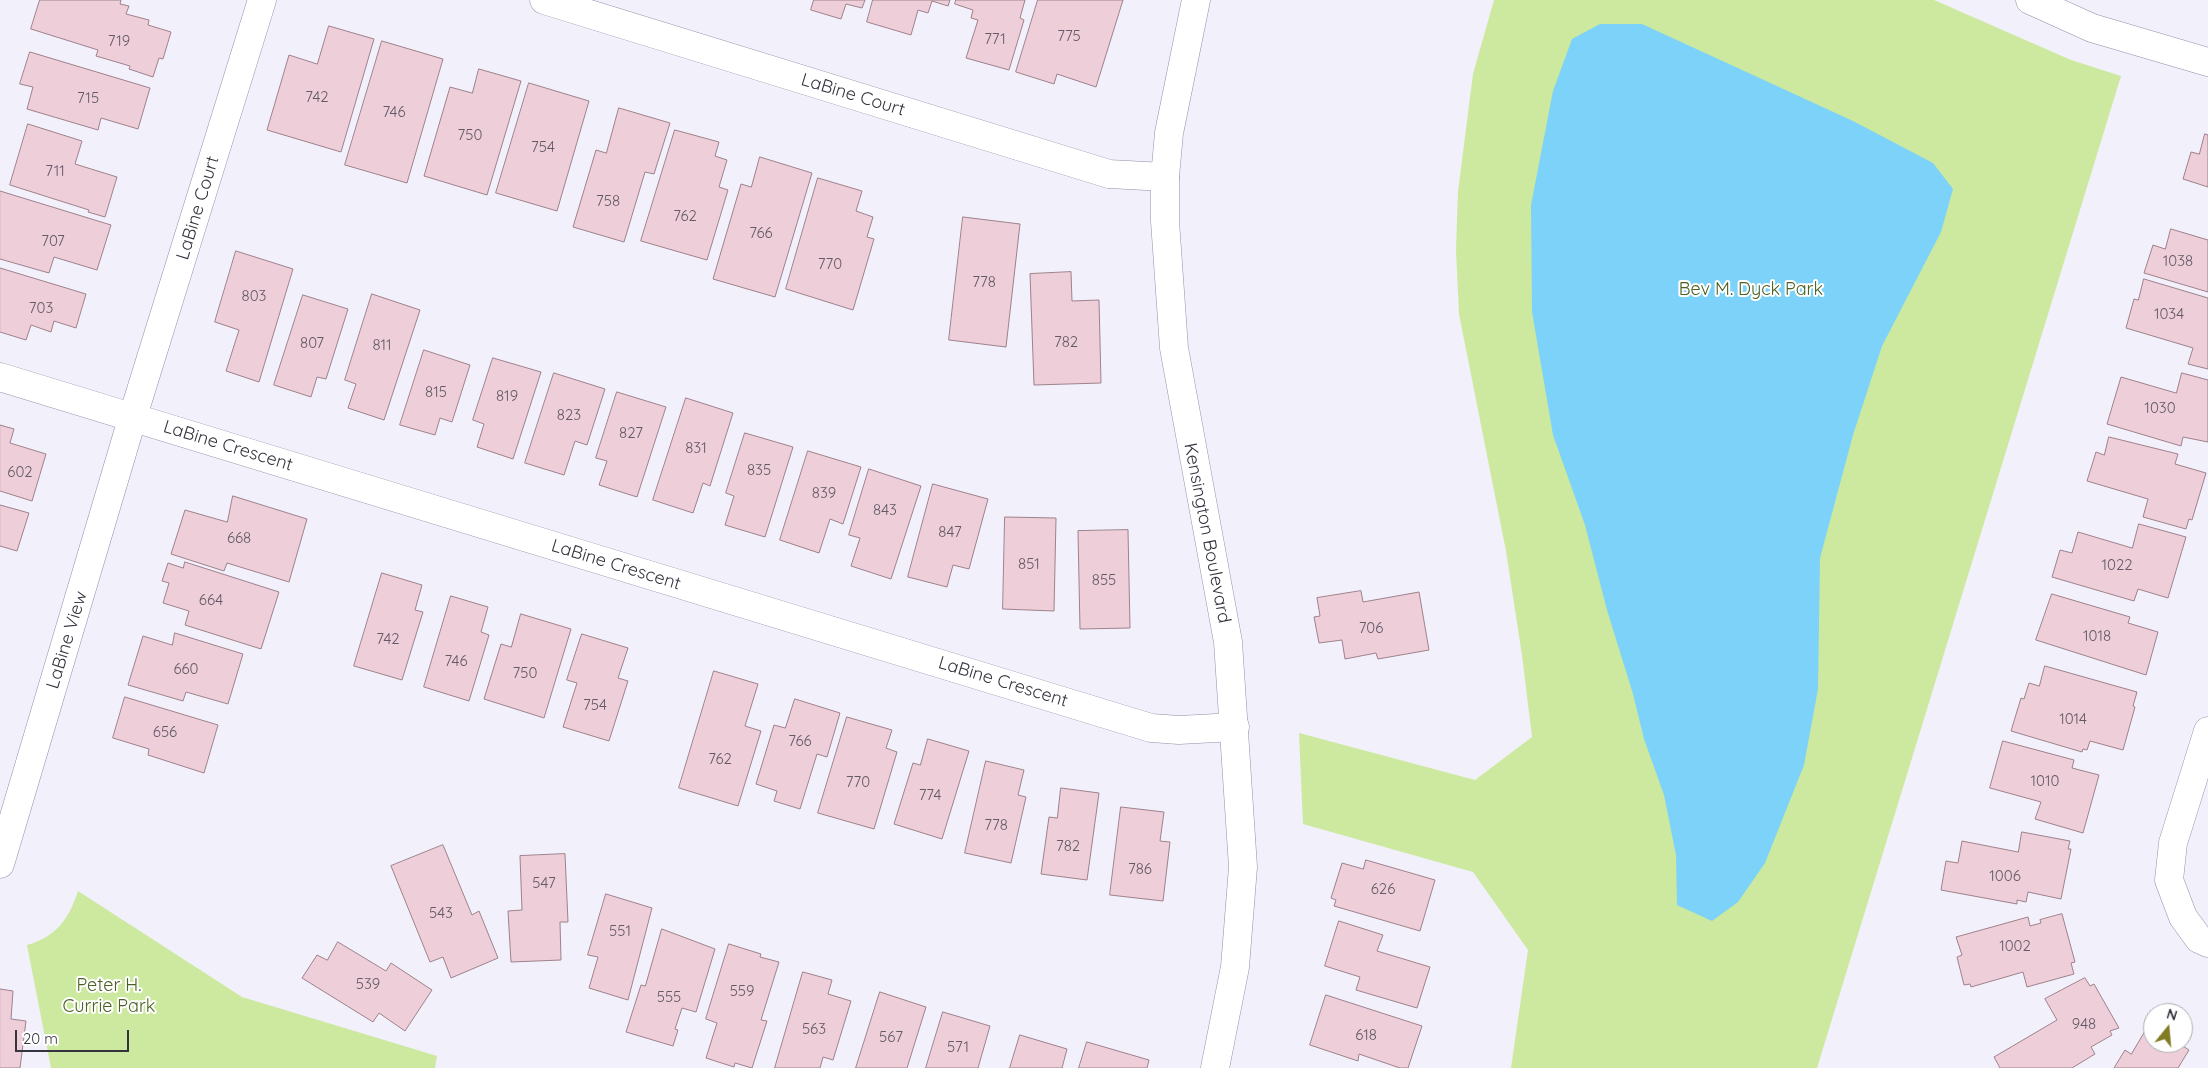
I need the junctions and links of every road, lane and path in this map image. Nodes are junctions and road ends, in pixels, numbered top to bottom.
1 (262, 0) edge
2 (544, 0) edge
3 (1196, 0) edge
4 (2030, 0) edge
5 (2208, 62) edge
6 (1165, 177) junction
7 (0, 377) edge
8 (133, 416) junction
9 (1235, 727) junction
10 (2208, 731) edge
11 (0, 864) edge
12 (2208, 943) edge
13 (1215, 1068) edge

1 - 8 street, LaBine Court
2 - 6 street, LaBine Court
3 - 6 street, Kensington Boulevard
4 - 5 street
6 - 9 street, Kensington Boulevard
7 - 8 street, LaBine Crescent
8 - 9 street, LaBine Crescent
8 - 11 street, LaBine View
9 - 13 street, Kensington Boulevard
10 - 12 street

